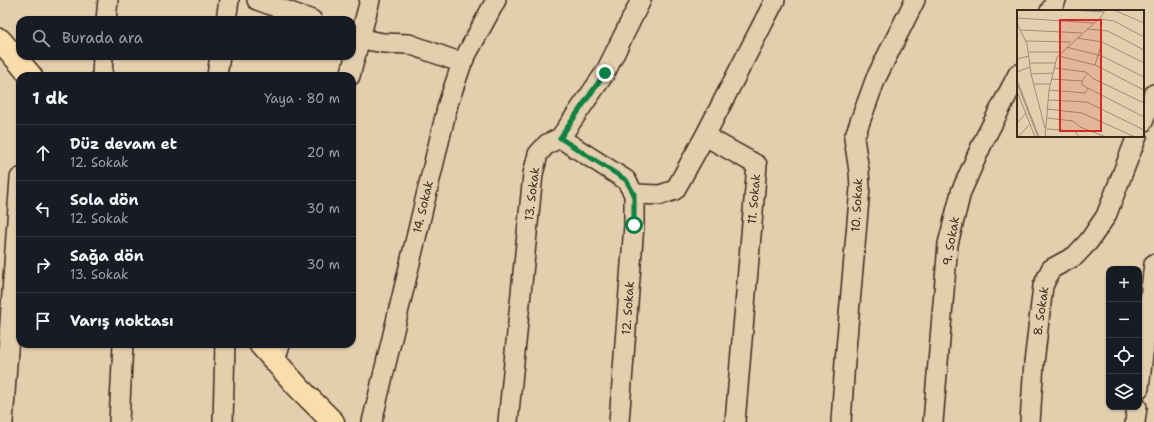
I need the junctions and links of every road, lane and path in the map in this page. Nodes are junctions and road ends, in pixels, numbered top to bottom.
1 (108, 0) edge
2 (229, 0) edge
3 (257, 0) edge
4 (370, 0) edge
5 (496, 0) edge
6 (641, 0) edge
7 (775, 0) edge
8 (915, 0) edge
9 (1056, 0) edge
10 (1051, 10) edge
11 (106, 16) edge
12 (227, 16) edge
13 (301, 16) edge
14 (356, 36) edge
15 (0, 40) edge
16 (16, 60) edge
17 (16, 60) edge
18 (103, 60) edge
19 (219, 60) edge
20 (352, 60) edge
21 (462, 63) junction
22 (26, 72) edge
23 (102, 72) edge
24 (218, 72) edge
25 (351, 72) edge
26 (1017, 76) edge
27 (1154, 94) edge
28 (1144, 119) edge
29 (705, 136) junction
30 (1137, 137) edge
31 (560, 138) junction
32 (634, 194) junction
33 (16, 235) edge
34 (1154, 264) edge
35 (1152, 306) edge
36 (123, 348) edge
37 (225, 348) edge
38 (268, 348) edge
39 (278, 353) edge
40 (1141, 374) edge
41 (1154, 391) edge
42 (1142, 393) edge
43 (1137, 410) edge
44 (3, 422) edge
45 (119, 422) edge
46 (223, 422) edge
47 (332, 422) edge
48 (372, 422) edge
49 (508, 422) edge
50 (619, 422) edge
51 (735, 422) edge
52 (840, 422) edge
53 (933, 422) edge
54 (1030, 422) edge
55 (1135, 422) edge

1 - 11 street
2 - 12 street
3 - 13 street
4 - 14 street
5 - 21 street, 14. Sokak
6 - 31 street, 13. Sokak
7 - 29 street
8 - 52 street, 10. Sokak
9 - 10 street
14 - 21 street
15 - 16 main road
17 - 22 main road
18 - 23 street
19 - 24 street
20 - 25 street
21 - 48 street, 14. Sokak
26 - 53 street, 9. Sokak
27 - 28 street
29 - 32 street
29 - 51 street, 11. Sokak
30 - 54 street, 8. Sokak
31 - 32 street
31 - 49 street, 13. Sokak
32 - 50 street, 12. Sokak
33 - 44 street
34 - 35 street
35 - 40 street
36 - 45 street
37 - 46 street
38 - 39 main road
39 - 47 main road
41 - 42 street
43 - 55 street

